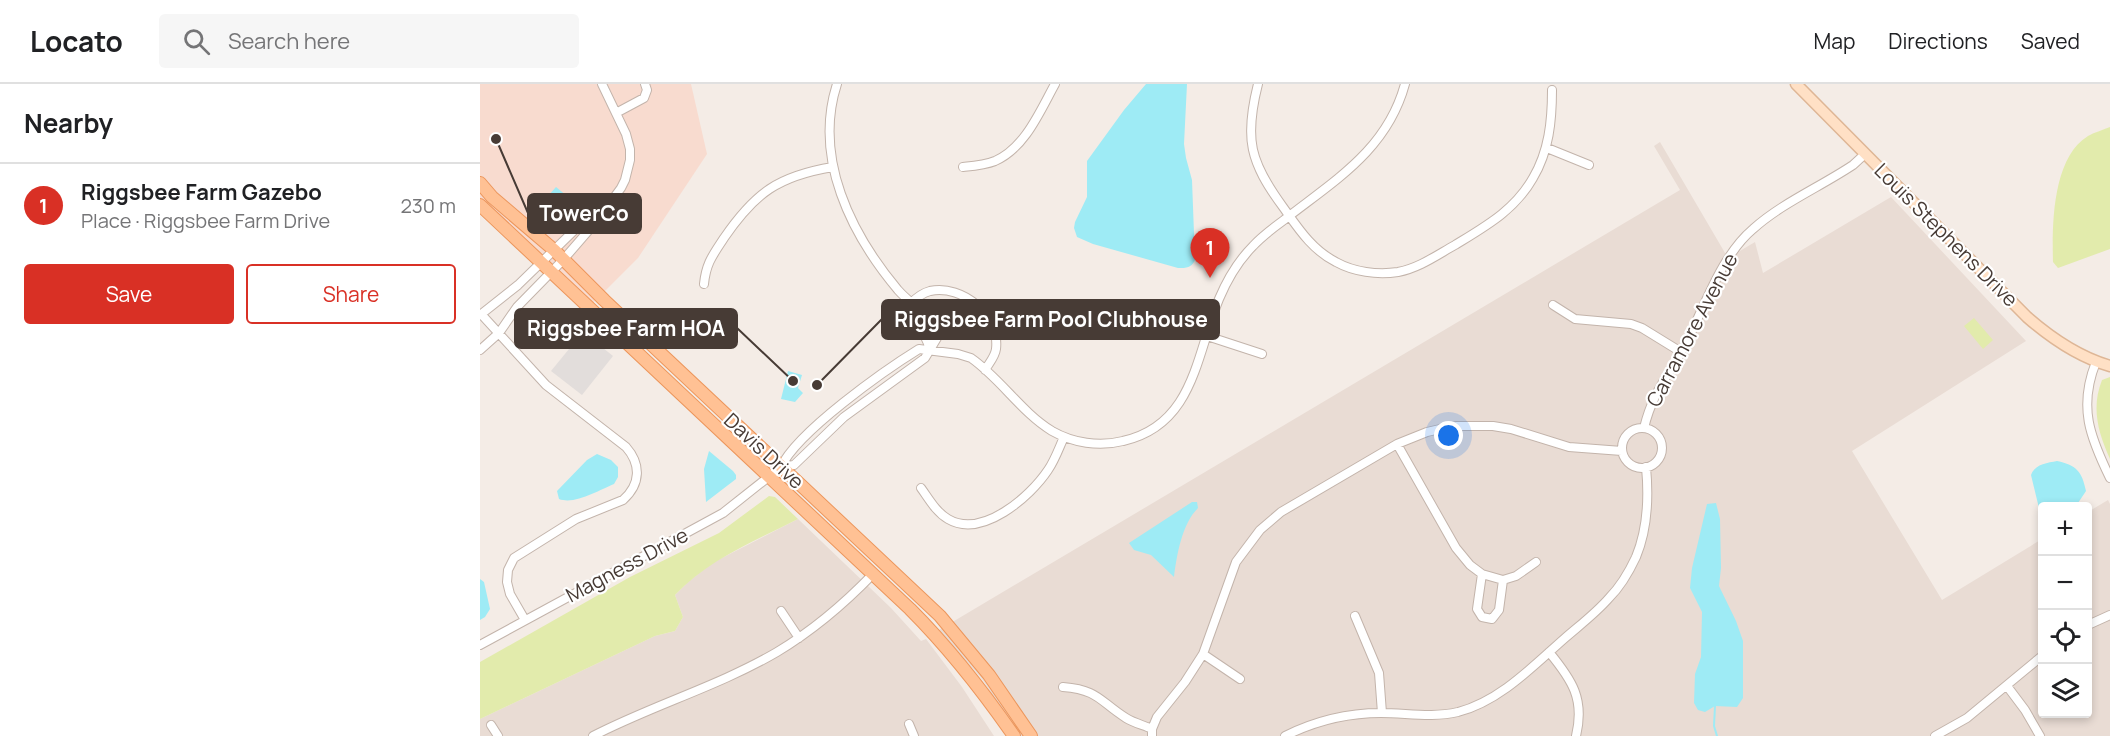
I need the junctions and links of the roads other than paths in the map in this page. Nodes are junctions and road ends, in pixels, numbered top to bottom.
1 (602, 84) edge
2 (645, 84) edge
3 (837, 84) edge
4 (1055, 84) edge
5 (1258, 84) edge
6 (1405, 84) edge
7 (1796, 84) edge
8 (1552, 90) dead end
9 (616, 113) junction
10 (1547, 148) junction
11 (1865, 154) junction
12 (1589, 165) dead end
13 (832, 167) junction
14 (963, 167) dead end
15 (480, 183) edge
16 (608, 203) junction
17 (480, 205) edge
18 (1289, 215) junction
19 (554, 250) junction
20 (563, 260) junction
21 (541, 263) junction
22 (551, 272) junction
23 (704, 284) dead end
24 (910, 304) junction
25 (1553, 305) dead end
26 (481, 314) edge
27 (499, 333) junction
28 (1207, 336) junction
29 (480, 350) edge
30 (931, 350) junction
31 (1681, 352) junction
32 (1262, 354) dead end
33 (2096, 362) junction
34 (2110, 366) edge
35 (985, 369) junction
36 (1644, 428) junction
37 (1064, 437) junction
38 (1397, 444) junction
39 (1622, 451) junction
40 (781, 467) junction
41 (1646, 467) junction
42 (770, 477) junction
43 (2110, 478) edge
44 (921, 488) dead end
45 (1536, 562) dead end
46 (873, 574) junction
47 (1482, 574) junction
48 (1503, 580) junction
49 (781, 611) dead end
50 (2110, 615) edge
51 (1355, 616) dead end
52 (525, 620) junction
53 (2092, 623) edge
54 (799, 638) junction
55 (480, 645) edge
56 (1549, 652) junction
57 (1203, 654) junction
58 (2038, 660) edge
59 (1240, 679) dead end
60 (2007, 686) junction
61 (1063, 687) dead end
62 (1382, 713) junction
63 (909, 724) dead end
64 (491, 725) dead end
65 (1152, 732) edge
66 (498, 736) edge
67 (593, 736) edge
68 (914, 736) edge
69 (1014, 736) edge
70 (1031, 736) edge
71 (1285, 736) edge
72 (1576, 736) edge
73 (1935, 736) edge
74 (2040, 736) edge

1 - 9 street
2 - 9 street
3 - 13 street
4 - 14 street
5 - 18 street
6 - 18 street
7 - 11 street, Louis Stephens Drive
8 - 10 street
9 - 16 street
10 - 12 street
10 - 18 street
11 - 31 street, Carramore Avenue
11 - 33 street, Louis Stephens Drive
13 - 23 street
13 - 24 street
15 - 19 main road, Davis Drive
16 - 19 street
16 - 20 street
17 - 21 main road, Davis Drive
18 - 28 street
19 - 20 main road, Davis Drive
19 - 21 street
20 - 22 street
20 - 40 main road, Davis Drive
21 - 22 main road, Davis Drive
21 - 26 street
22 - 27 street
22 - 42 main road, Davis Drive
24 - 30 street
24 - 35 street
25 - 31 street
26 - 27 street
27 - 29 street
27 - 52 street
28 - 32 street
28 - 37 street
30 - 35 street
30 - 40 street, Magness Drive
31 - 36 street, Carramore Avenue
33 - 34 street, Louis Stephens Drive
33 - 43 street
35 - 37 street
36 - 39 street, Carramore Avenue
36 - 41 street, Carramore Avenue
37 - 44 street
38 - 39 street
38 - 47 street
38 - 57 street
39 - 41 street
40 - 42 street, Magness Drive
40 - 70 main road, Davis Drive
41 - 56 street
42 - 46 main road, Davis Drive
42 - 52 street, Magness Drive
45 - 48 street
46 - 54 street
46 - 69 main road, Davis Drive
47 - 48 street
47 - 48 street
49 - 54 street
50 - 53 street
51 - 62 street
52 - 55 street, Magness Drive
54 - 67 street
56 - 62 street
56 - 72 street
57 - 59 street
57 - 65 street
58 - 60 street
60 - 73 street
60 - 74 street
61 - 65 street
62 - 71 street
63 - 68 street
64 - 66 street

